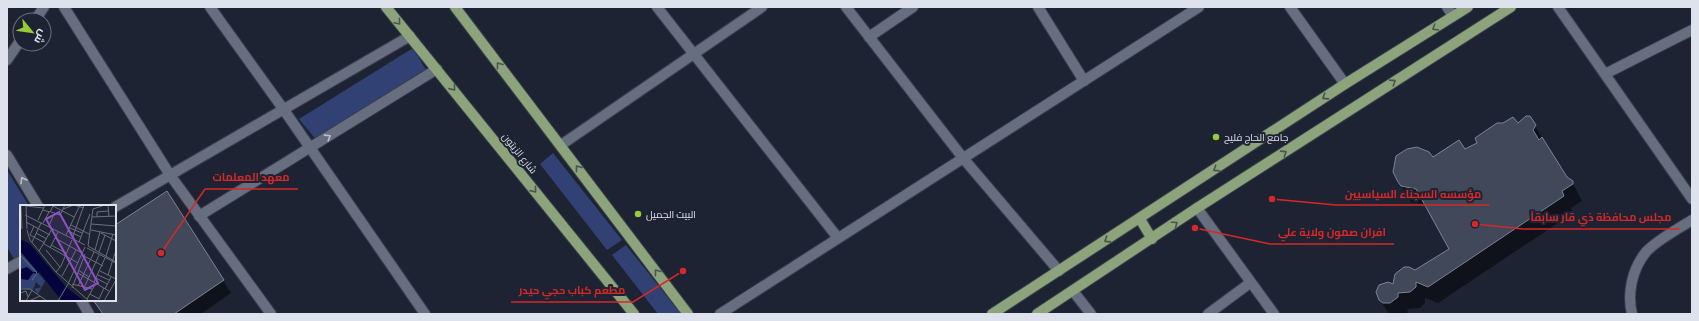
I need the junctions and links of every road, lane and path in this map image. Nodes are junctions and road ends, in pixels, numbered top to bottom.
1 (64, 7) edge
2 (210, 7) edge
3 (386, 7) edge
4 (455, 7) edge
5 (657, 7) edge
6 (762, 7) edge
7 (846, 7) edge
8 (913, 7) edge
9 (1038, 7) edge
10 (1199, 7) edge
11 (1290, 7) edge
12 (1446, 7) edge
13 (1468, 7) edge
14 (1511, 7) edge
15 (1558, 7) edge
16 (1453, 16) junction
17 (1692, 30) edge
18 (410, 36) junction
19 (869, 37) junction
20 (693, 54) junction
21 (437, 69) junction
22 (1605, 74) junction
23 (1084, 81) junction
24 (1345, 84) junction
25 (284, 110) junction
26 (561, 146) junction
27 (310, 148) junction
28 (7, 154) edge
29 (963, 158) junction
30 (170, 175) junction
31 (1692, 199) edge
32 (37, 205) edge
33 (116, 206) edge
34 (1197, 208) junction
35 (199, 216) junction
36 (1140, 219) junction
37 (1692, 220) edge
38 (838, 238) junction
39 (1152, 239) junction
40 (20, 261) edge
41 (8, 266) edge
42 (1059, 271) junction
43 (1250, 283) junction
44 (1073, 291) junction
45 (82, 301) edge
46 (89, 314) edge
47 (271, 314) edge
48 (425, 314) edge
49 (634, 314) edge
50 (688, 314) edge
51 (720, 314) edge
52 (992, 314) edge
53 (1037, 314) edge
54 (1091, 314) edge
55 (1208, 314) edge
56 (1274, 314) edge
57 (1632, 314) edge

1 - 30 street
2 - 25 street
3 -> 18 main road, شارع الزيتون
26 -> 4 main road
5 - 20 street
6 - 20 street
7 - 19 street
8 - 19 street
9 - 23 street
10 - 23 street
11 - 24 street
12 - 16 street
13 - 16 main road
34 -> 14 main road
15 - 22 street
16 -> 24 main road
17 - 22 street
18 - 21 main road, شارع الزيتون
18 - 25 street
19 - 29 street
20 - 26 street
20 - 38 street
27 -> 21 street
21 -> 49 main road, شارع الزيتون
22 - 31 street
23 - 29 street
24 -> 36 main road
25 - 27 street
25 - 30 street
50 -> 26 main road
27 - 35 street
27 - 48 street
32 -> 28 street
29 - 38 street
29 - 42 street
30 - 33 street
30 - 35 street
39 -> 34 main road
34 - 43 street
35 - 47 street
36 - 39 main road
36 -> 42 main road
37 - 57 street
38 - 51 street
39 - 44 main road
40 - 41 street
42 - 52 main road
43 - 55 street
43 - 56 street
44 - 53 main road
44 - 54 street
45 - 46 street

